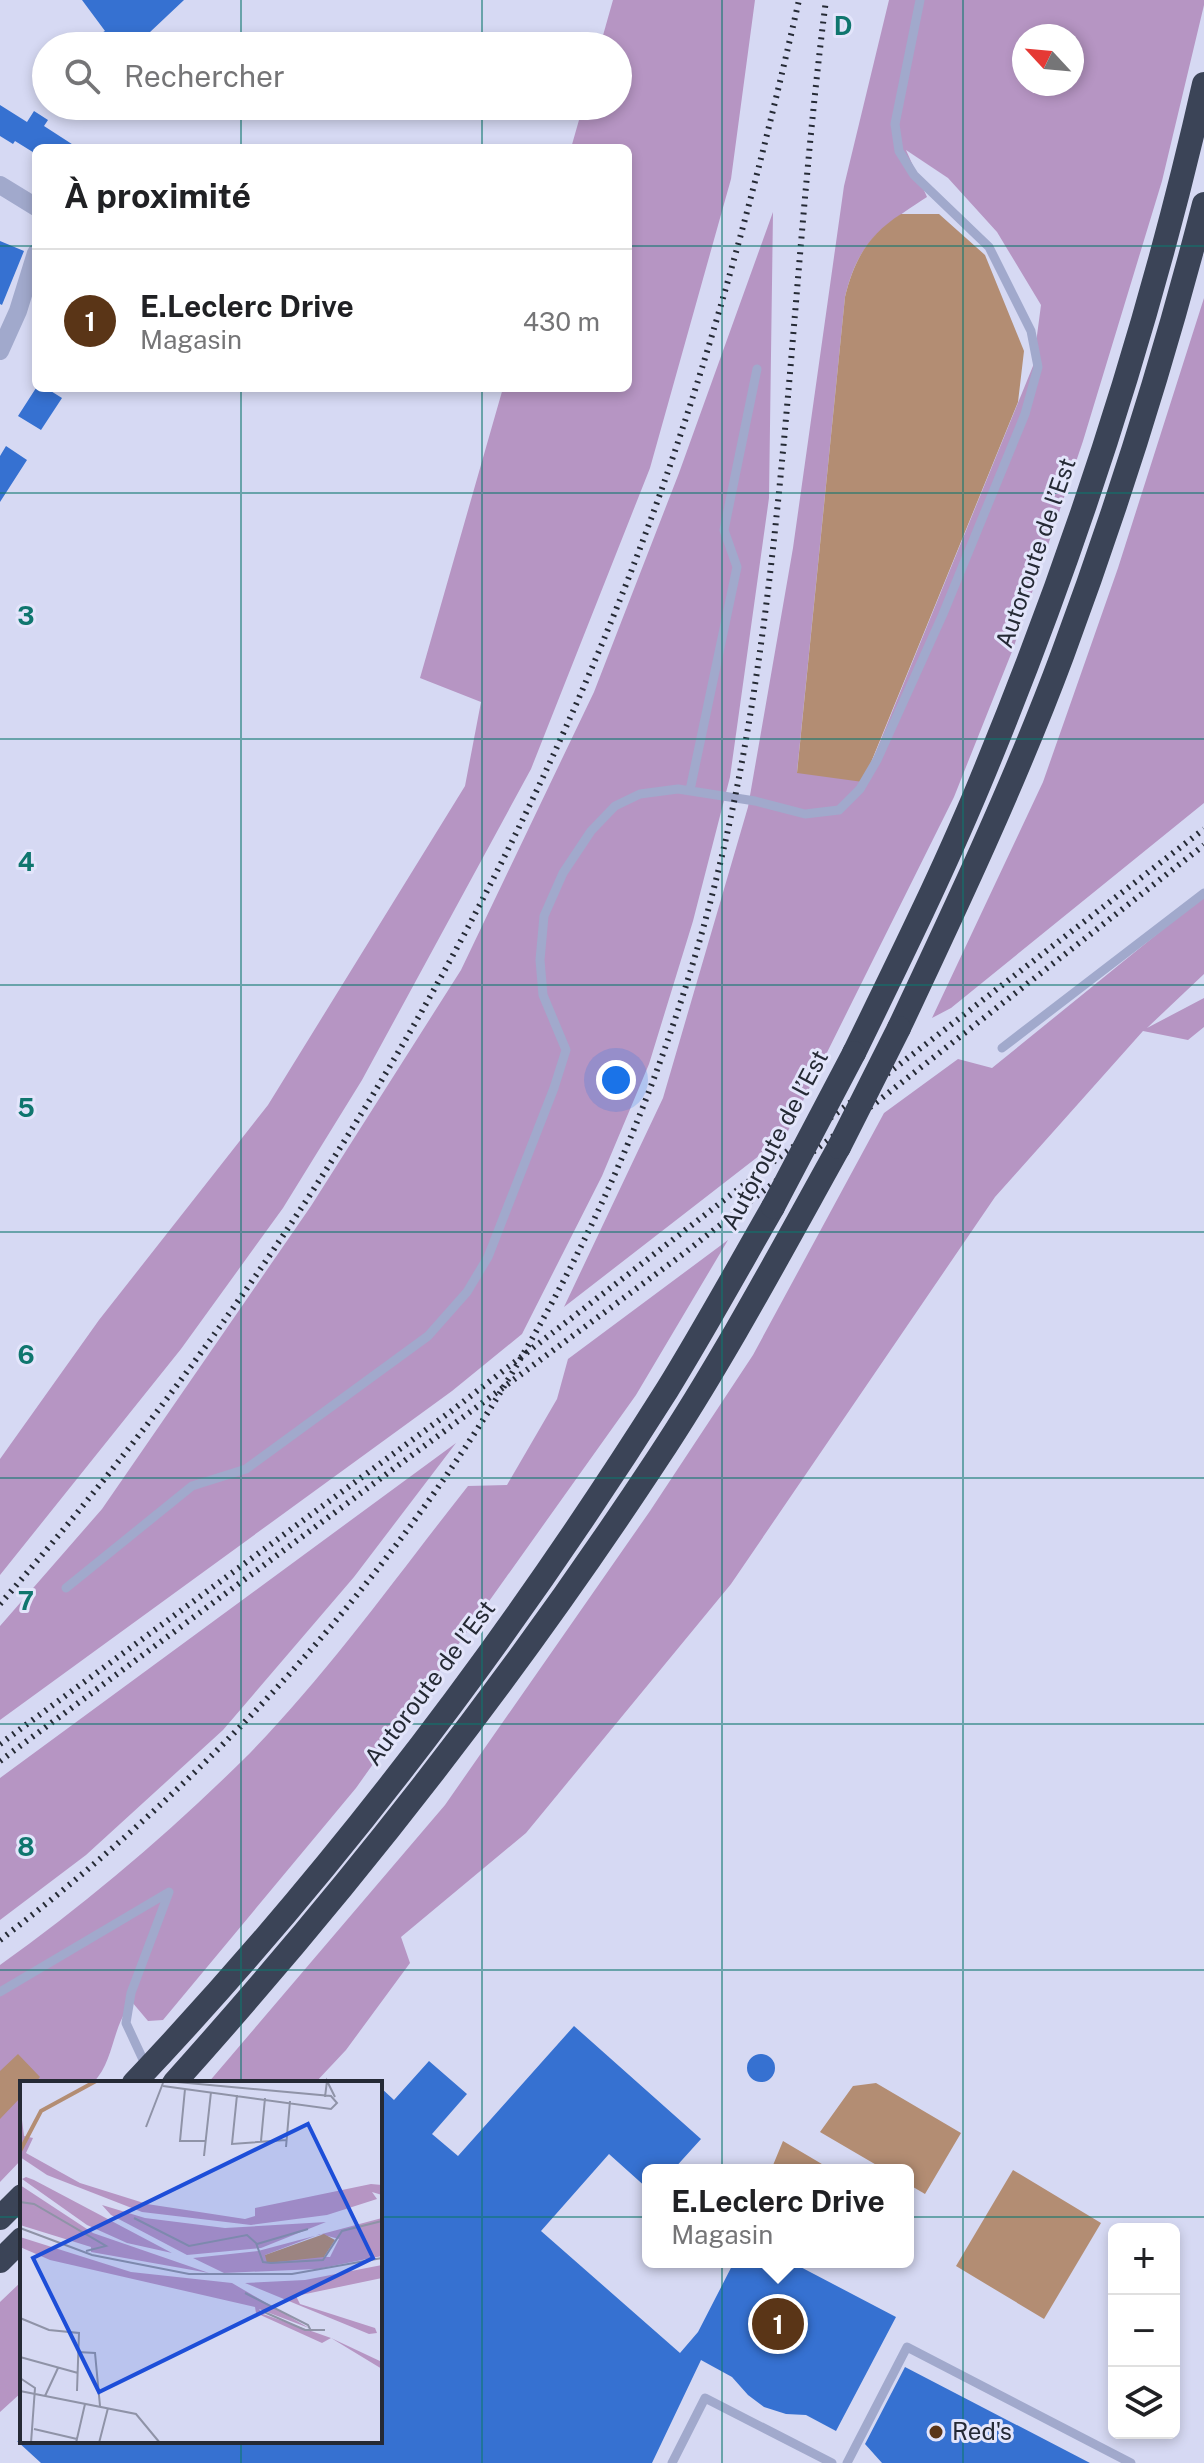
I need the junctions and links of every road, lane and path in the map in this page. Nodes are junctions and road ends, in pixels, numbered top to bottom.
1 (920, 0) edge
2 (1204, 84) edge
3 (0, 185) edge
4 (1204, 204) edge
5 (32, 205) edge
6 (32, 266) edge
7 (0, 351) edge
8 (757, 369) dead end
9 (690, 790) junction
10 (1204, 893) edge
11 (1002, 1048) dead end
12 (66, 1588) dead end
13 (0, 1992) edge
14 (141, 2076) edge
15 (176, 2081) edge
16 (20, 2198) edge
17 (0, 2218) edge
18 (20, 2241) edge
19 (0, 2261) edge
20 (672, 2463) edge
21 (832, 2463) edge
22 (847, 2463) edge
23 (1131, 2463) edge

1 - 9 lane
2 - 14 highway, Autoroute de l’Est, bridge
3 - 5 street
4 - 15 highway, bridge
6 - 7 street
8 - 9 lane
9 - 12 lane
10 - 11 lane
13 - 14 lane
16 - 17 highway
18 - 19 highway
20 - 21 lane
22 - 23 lane

